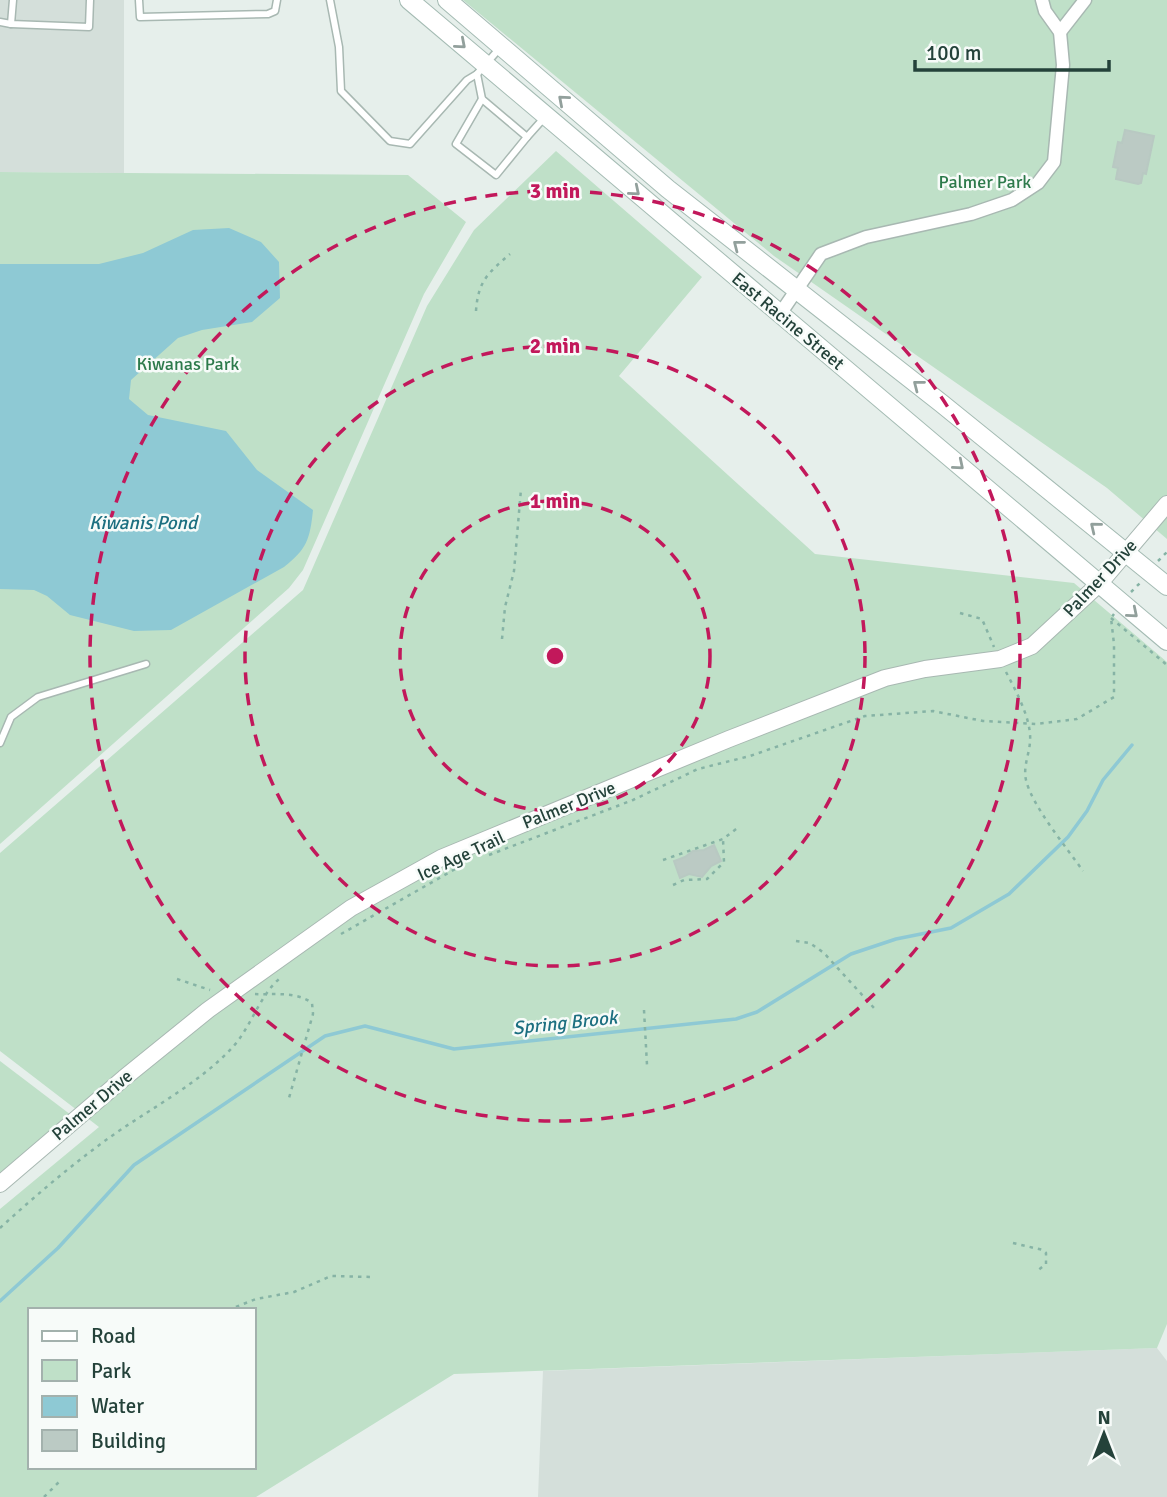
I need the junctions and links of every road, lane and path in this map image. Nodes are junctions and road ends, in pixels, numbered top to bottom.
1 (12, 0) edge
2 (90, 0) edge
3 (139, 0) edge
4 (277, 0) edge
5 (330, 0) edge
6 (409, 0) edge
7 (447, 0) edge
8 (1042, 0) edge
9 (1085, 0) edge
10 (0, 22) edge
11 (11, 24) junction
12 (1060, 32) junction
13 (501, 46) junction
14 (481, 70) junction
15 (482, 99) junction
16 (545, 116) junction
17 (527, 137) junction
18 (510, 254) dead end
19 (795, 290) junction
20 (476, 311) dead end
21 (780, 314) junction
22 (521, 489) dead end
23 (1167, 504) edge
24 (1125, 552) junction
25 (1167, 552) edge
26 (1150, 571) junction
27 (1099, 584) junction
28 (1167, 586) edge
29 (1116, 610) junction
30 (960, 613) dead end
31 (502, 639) dead end
32 (1167, 641) edge
33 (1000, 659) junction
34 (146, 664) dead end
35 (1167, 664) edge
36 (1028, 724) junction
37 (0, 743) edge
38 (740, 827) dead end
39 (723, 839) junction
40 (485, 857) dead end
41 (663, 860) dead end
42 (462, 866) dead end
43 (1083, 871) dead end
44 (673, 886) dead end
45 (333, 939) dead end
46 (796, 941) dead end
47 (286, 971) dead end
48 (177, 979) dead end
49 (231, 993) junction
50 (265, 995) junction
51 (874, 1008) dead end
52 (644, 1010) dead end
53 (648, 1065) dead end
54 (289, 1098) dead end
55 (0, 1184) edge
56 (0, 1228) edge
57 (1013, 1242) dead end
58 (1037, 1271) dead end
59 (373, 1277) dead end
60 (233, 1308) edge
61 (60, 1481) dead end
62 (44, 1497) edge

1 - 11 lane
2 - 11 lane
3 - 4 lane
5 - 14 lane
6 -> 14 main road, East Racine Street
7 - 13 main road, East Racine Street
8 - 12 street
9 - 12 street
10 - 11 lane
12 - 19 street
13 - 14 lane
19 -> 13 main road, East Racine Street
14 - 15 lane
14 - 16 main road, East Racine Street
15 - 17 lane
15 - 17 lane
16 - 17 lane
16 -> 21 main road, East Racine Street
18 - 20 path
19 - 21 street
24 -> 19 main road, East Racine Street
21 -> 27 main road, East Racine Street
22 - 31 path
23 - 24 street, Palmer Drive
24 - 26 main road, East Racine Street
24 - 27 street, Palmer Drive
25 - 26 path
26 - 28 main road, East Racine Street
26 - 29 path
27 - 29 main road, East Racine Street
27 - 33 street, Palmer Drive
29 -> 32 main road, East Racine Street
29 - 35 path
29 - 36 path, Ice Age Trail
30 - 33 path
33 - 36 path
33 - 49 street, Palmer Drive
34 - 37 lane
36 - 40 path, Ice Age Trail
36 - 43 path
38 - 39 path
39 - 41 path
39 - 44 path
42 - 45 path, Ice Age Trail
46 - 51 path
47 - 50 path
48 - 49 path
49 - 50 path
49 - 55 street, Palmer Drive
50 - 54 path
50 - 56 path
52 - 53 path
57 - 58 path
59 - 60 path
61 - 62 path

